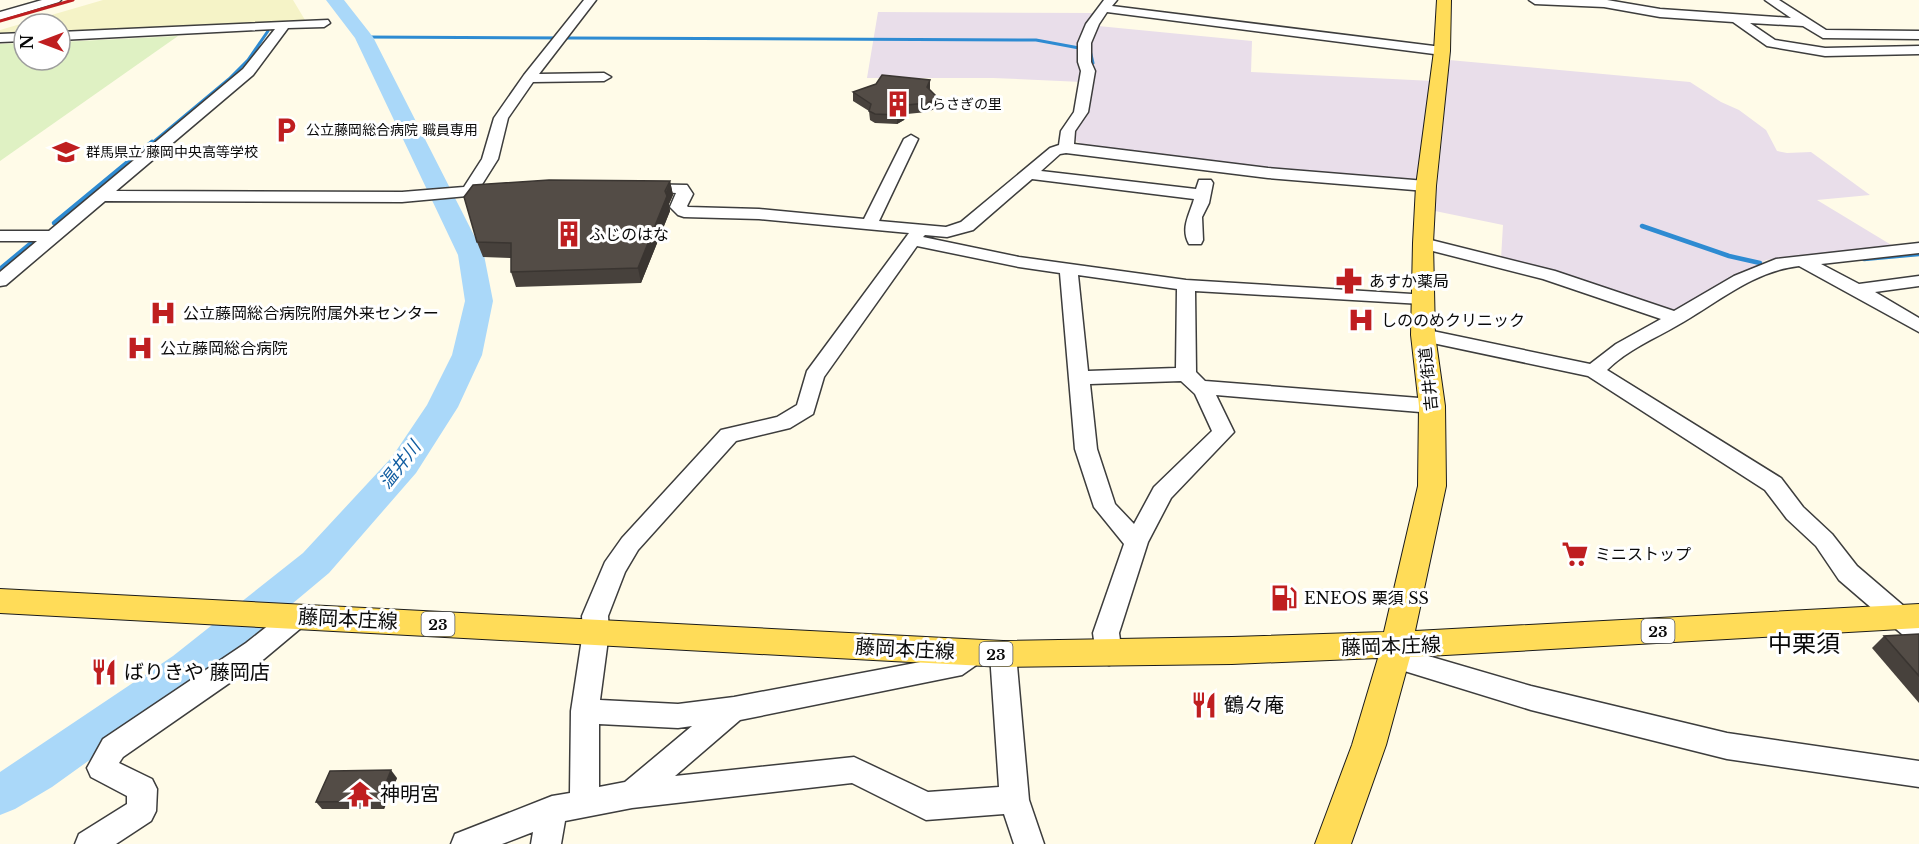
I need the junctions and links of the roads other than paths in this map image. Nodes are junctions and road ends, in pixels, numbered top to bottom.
1 (55, 0) edge
2 (590, 0) edge
3 (1444, 0) edge
4 (1771, 0) edge
5 (1536, 1) edge
6 (1107, 4) edge
7 (0, 16) edge
8 (1536, 16) dead end
9 (1738, 19) junction
10 (324, 23) dead end
11 (1806, 24) junction
12 (284, 26) junction
13 (72, 35) edge
14 (1919, 35) edge
15 (1919, 50) edge
16 (1442, 51) junction
17 (604, 77) dead end
18 (529, 78) junction
19 (910, 139) dead end
20 (1066, 148) junction
21 (1209, 166) junction
22 (1030, 174) junction
23 (1425, 186) junction
24 (624, 187) edge
25 (508, 189) edge
26 (469, 193) junction
27 (1202, 195) junction
28 (100, 196) junction
29 (869, 225) junction
30 (915, 235) junction
31 (0, 236) edge
32 (53, 236) junction
33 (1195, 240) dead end
34 (1423, 243) junction
35 (1919, 248) edge
36 (1802, 261) junction
37 (1068, 269) junction
38 (0, 281) edge
39 (1919, 281) edge
40 (1186, 285) junction
41 (1858, 289) junction
42 (1422, 299) junction
43 (1676, 318) junction
44 (1919, 326) edge
45 (1423, 335) junction
46 (1594, 371) junction
47 (1079, 378) junction
48 (1193, 380) junction
49 (1432, 406) junction
50 (1136, 542) junction
51 (0, 601) edge
52 (289, 616) junction
53 (1913, 622) edge
54 (596, 632) junction
55 (1396, 652) junction
56 (988, 654) junction
57 (1109, 654) junction
58 (734, 709) junction
59 (585, 711) junction
60 (1919, 774) edge
61 (632, 794) junction
62 (1014, 800) junction
63 (584, 804) junction
64 (552, 810) junction
65 (90, 844) edge
66 (466, 844) edge
67 (546, 844) edge
68 (1029, 844) edge
69 (1333, 844) edge

1 - 7 street
2 - 18 street
3 - 16 main road, 吉井街道
4 - 11 street
5 - 8 street
5 - 9 street
6 - 16 street
6 - 20 street
9 - 11 street
9 - 15 street
10 - 12 street
11 - 14 street
12 - 13 street
12 - 28 street
16 - 23 main road, 吉井街道
17 - 18 street
18 - 26 street
19 - 29 street
20 - 21 street
20 - 22 street
21 - 23 street
21 - 27 street
22 - 27 street
22 - 30 street
23 - 34 main road, 吉井街道
24 - 29 street
25 - 26 street
26 - 28 street
27 - 33 street
28 - 32 street
29 - 30 street
30 - 37 street
30 - 54 street
31 - 32 street
32 - 38 street
34 - 42 main road, 吉井街道
34 - 43 street
35 - 36 street
36 - 41 street
36 - 43 street
37 - 40 street
37 - 47 street
39 - 41 street
40 - 42 street
40 - 48 street
41 - 44 street
42 - 45 main road, 吉井街道
43 - 46 street
45 - 46 street
45 - 49 main road, 吉井街道
46 - 53 street
47 - 48 street
47 - 50 street
48 - 49 street
48 - 50 street
49 - 55 main road, 吉井街道
50 - 57 street
51 - 52 main road, 藤岡本庄線 / 23
52 - 54 main road, 藤岡本庄線 / 23
52 - 65 street
53 - 55 main road, 藤岡本庄線 / 23
54 - 56 main road, 藤岡本庄線 / 23
54 - 59 street
55 - 57 main road, 藤岡本庄線 / 23
55 - 60 street
55 - 69 main road, 吉井街道
56 - 57 main road, 藤岡本庄線 / 23
56 - 58 street
56 - 62 street
58 - 59 street
58 - 61 street
59 - 63 street
61 - 62 street
61 - 63 street
62 - 68 street
63 - 64 street
64 - 66 street
64 - 67 street

